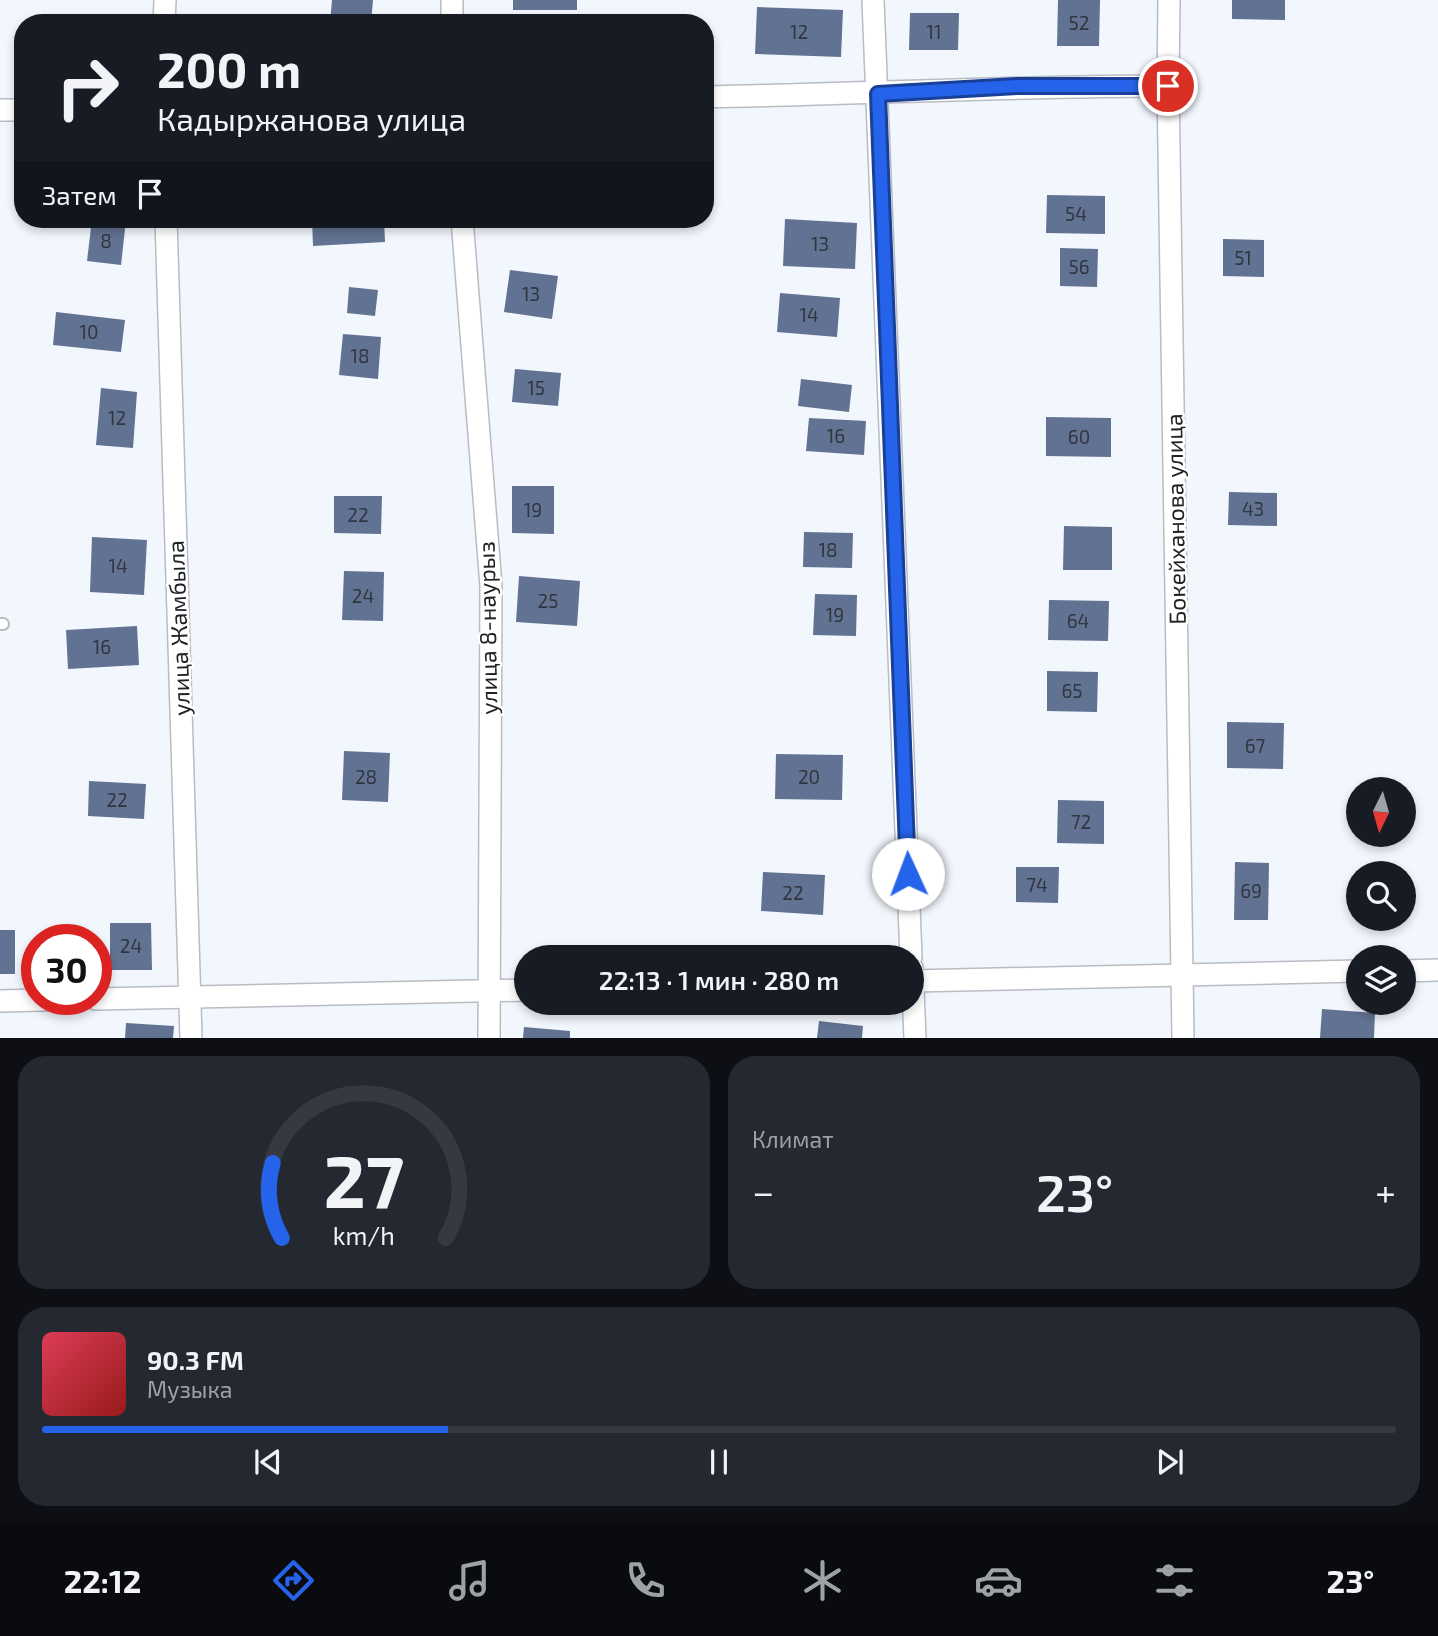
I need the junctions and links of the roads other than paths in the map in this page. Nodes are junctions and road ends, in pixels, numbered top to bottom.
1 (873, 0) edge
2 (1169, 0) edge
3 (1168, 86) junction
4 (878, 94) junction
5 (714, 97) edge
6 (166, 228) edge
7 (463, 228) edge
8 (911, 945) edge
9 (1438, 970) edge
10 (1346, 971) edge
11 (1416, 971) edge
12 (1184, 975) junction
13 (924, 981) edge
14 (489, 990) junction
15 (514, 990) edge
16 (190, 997) junction
17 (112, 999) edge
18 (21, 1000) edge
19 (0, 1001) edge
20 (914, 1015) edge
21 (191, 1038) edge
22 (489, 1038) edge
23 (915, 1038) edge
24 (1183, 1038) edge

1 - 4 street
2 - 3 street, Бокейханова улица
3 - 4 street
3 - 12 street, Бокейханова улица
4 - 5 street
4 - 8 street
6 - 16 street, улица Жамбыла
7 - 14 street, улица 8-наурыз
9 - 11 street
10 - 12 street
12 - 13 street
12 - 24 street, Бокейханова улица
14 - 15 street
14 - 16 street
14 - 22 street, улица 8-наурыз
16 - 17 street
16 - 21 street, улица Жамбыла
18 - 19 street
20 - 23 street

